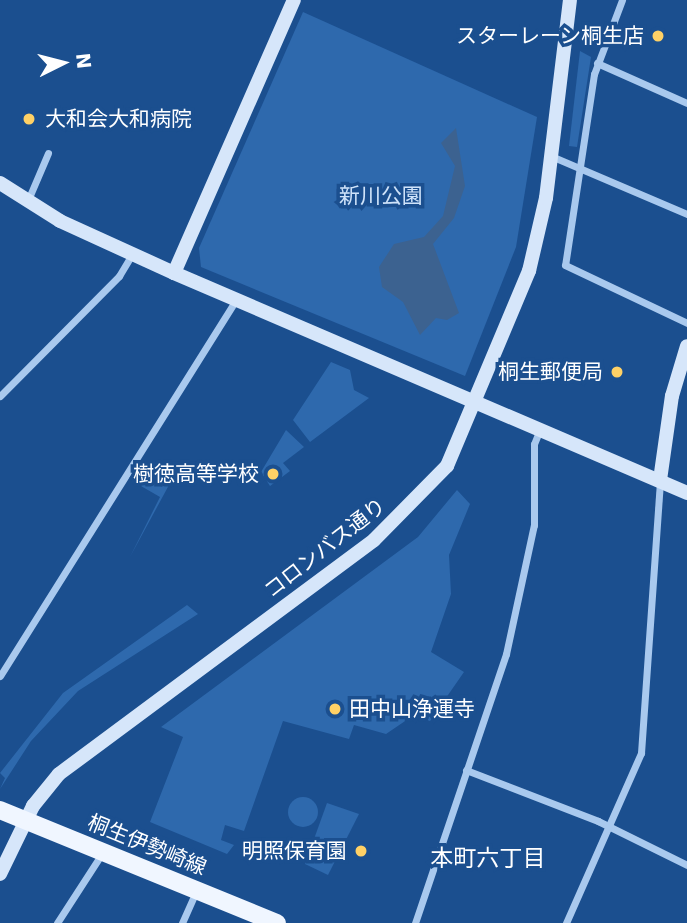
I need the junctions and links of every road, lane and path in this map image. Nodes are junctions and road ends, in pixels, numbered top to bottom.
1 (293, 0) edge
2 (570, 0) edge
3 (622, 0) edge
4 (597, 63) junction
5 (687, 103) edge
6 (48, 153) dead end
7 (551, 156) junction
8 (580, 164) junction
9 (0, 183) edge
10 (27, 201) junction
11 (687, 214) edge
12 (132, 254) junction
13 (174, 273) junction
14 (236, 300) junction
15 (687, 323) edge
16 (687, 345) edge
17 (0, 396) edge
18 (478, 402) junction
19 (540, 428) junction
20 (660, 480) junction
21 (687, 493) edge
22 (0, 676) edge
23 (466, 770) junction
24 (0, 810) edge
25 (25, 820) junction
26 (605, 825) junction
27 (103, 852) junction
28 (687, 865) edge
29 (0, 874) edge
30 (197, 889) junction
31 (57, 923) edge
32 (182, 923) edge
33 (277, 923) edge
34 (415, 923) edge
35 (566, 923) edge

1 - 13 street
2 - 7 street, コロンバス通り
3 - 4 street
4 - 5 street
4 - 8 street
6 - 10 street
7 - 8 street
7 - 18 street, コロンバス通り
8 - 11 street
8 - 15 street
9 - 10 street
10 - 12 street
12 - 13 street
12 - 17 street
13 - 14 street
14 - 18 street
14 - 22 street
16 - 20 street
18 - 19 street
18 - 25 street, コロンバス通り
19 - 20 street
19 - 23 street
20 - 21 street
20 - 26 street
23 - 26 street
23 - 34 street
24 - 25 main road, 桐生伊勢崎線
25 - 27 main road, 桐生伊勢崎線
25 - 29 street, コロンバス通り
26 - 28 street
26 - 35 street
27 - 30 main road, 桐生伊勢崎線
27 - 31 street
30 - 32 street
30 - 33 main road, 桐生伊勢崎線

